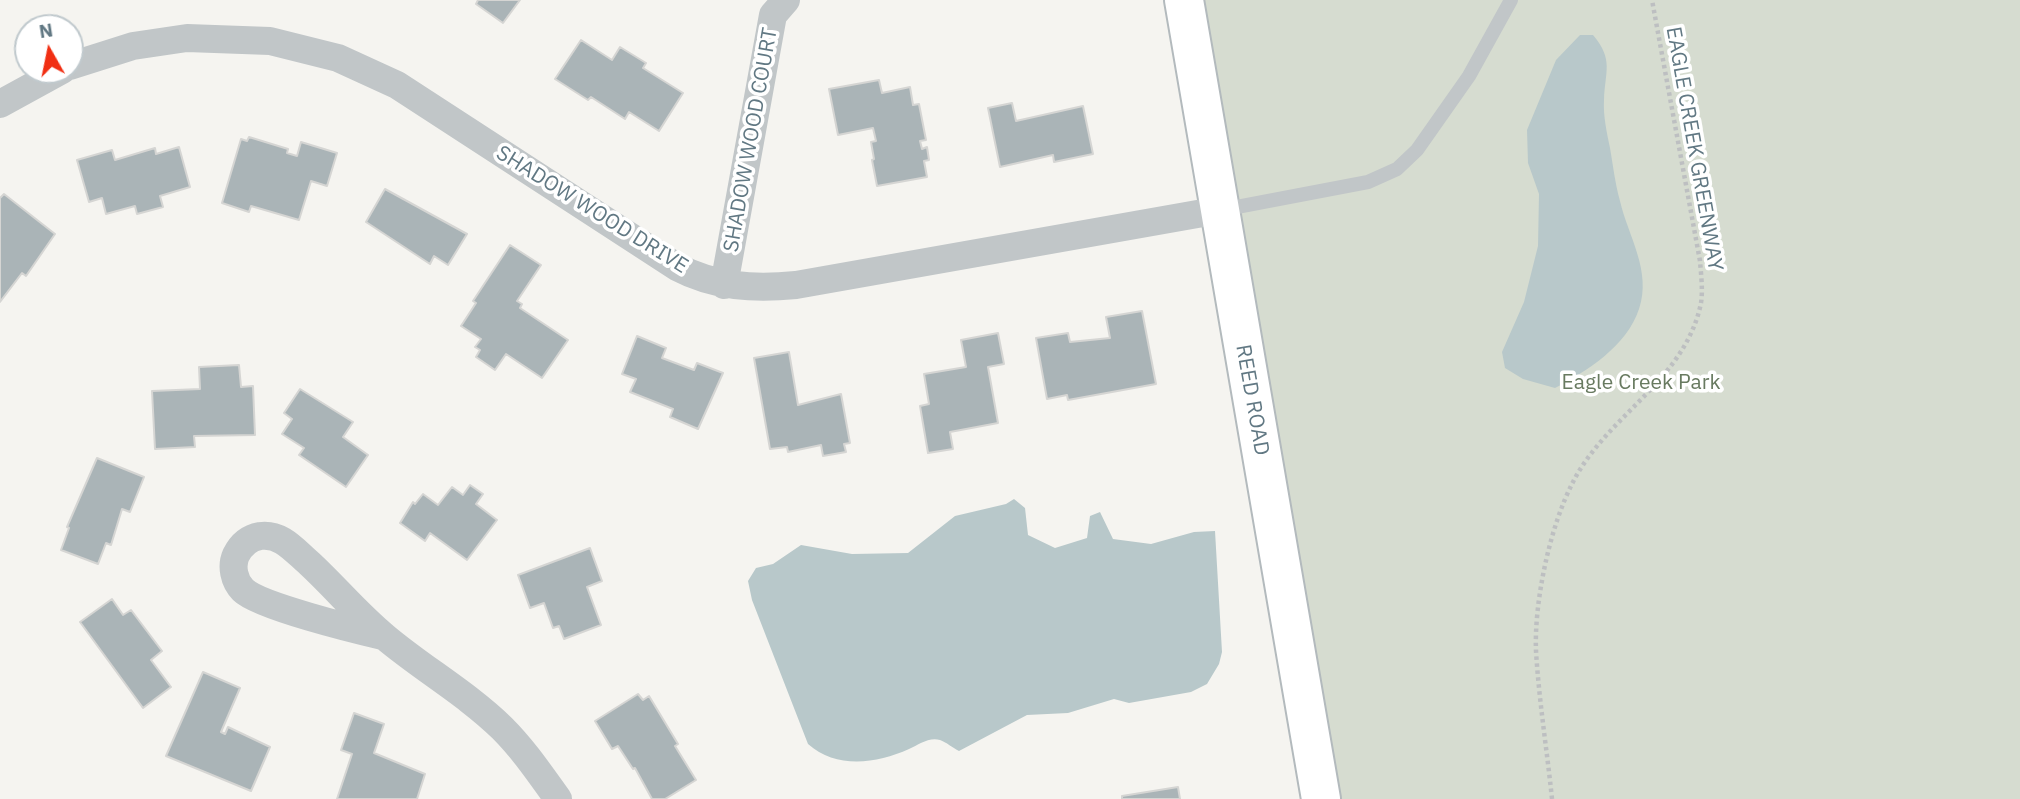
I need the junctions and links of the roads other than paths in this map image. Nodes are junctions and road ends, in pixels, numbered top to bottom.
1 (786, 0) edge
2 (1184, 0) edge
3 (1511, 0) edge
4 (84, 62) edge
5 (36, 84) edge
6 (0, 104) edge
7 (1220, 210) junction
8 (724, 285) junction
9 (383, 636) junction
10 (558, 799) edge
11 (1321, 799) edge

1 - 8 street, SHADOW WOOD COURT
2 - 7 main road, REED ROAD
3 - 7 lane
4 - 8 street, SHADOW WOOD DRIVE
5 - 6 street
7 - 8 street, SHADOW WOOD DRIVE
7 - 11 main road, REED ROAD
9 - 9 street
9 - 10 street

